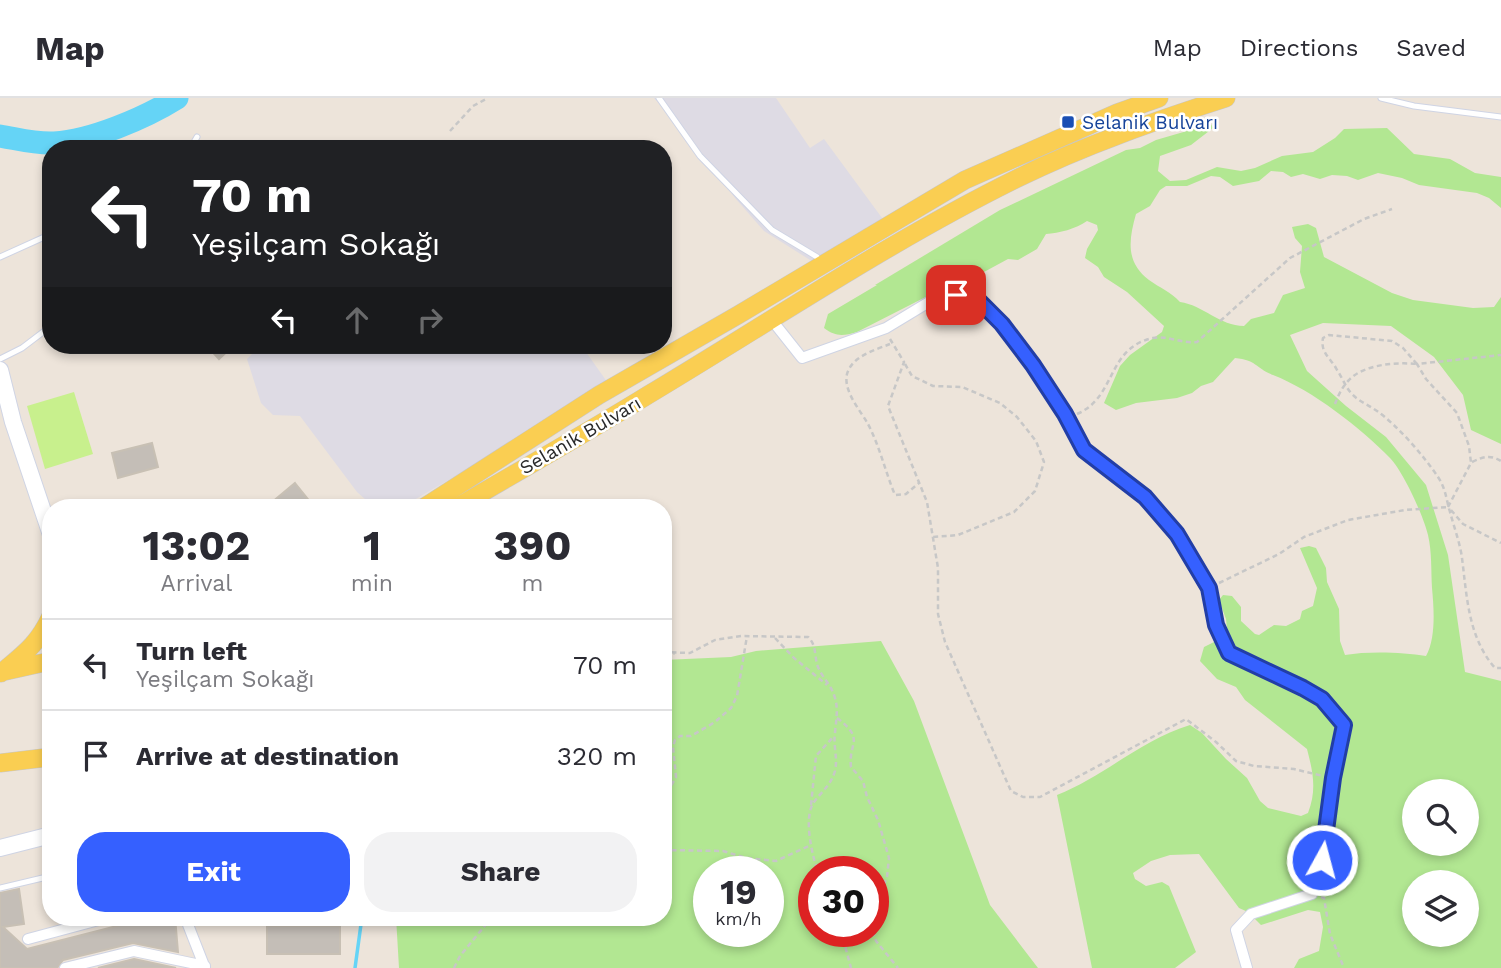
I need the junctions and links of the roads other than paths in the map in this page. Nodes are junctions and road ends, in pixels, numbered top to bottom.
1 (659, 98) edge
2 (1159, 98) edge
3 (1226, 98) edge
4 (1381, 98) edge
5 (1501, 117) edge
6 (197, 137) dead end
7 (195, 140) edge
8 (42, 238) edge
9 (0, 257) edge
10 (822, 265) junction
11 (771, 319) junction
12 (42, 333) edge
13 (672, 352) edge
14 (669, 354) edge
15 (0, 359) edge
16 (0, 370) edge
17 (437, 499) edge
18 (471, 499) edge
19 (42, 508) edge
20 (42, 634) edge
21 (42, 663) edge
22 (1, 673) edge
23 (42, 758) edge
24 (0, 763) edge
25 (42, 837) edge
26 (0, 848) edge
27 (42, 878) edge
28 (0, 888) edge
29 (76, 926) edge
30 (189, 926) edge
31 (27, 939) dead end
32 (205, 967) edge
33 (65, 968) edge
34 (1247, 968) edge

1 - 10 lane
2 - 10 main road, Selanik Bulvarı
3 - 11 main road, Selanik Bulvarı
4 - 5 lane
6 - 7 lane
8 - 9 lane
10 - 13 main road, Selanik Bulvarı
11 - 18 main road, Selanik Bulvarı
11 - 34 street
12 - 15 lane
14 - 17 main road, Selanik Bulvarı
16 - 19 main road
20 - 22 main road
21 - 22 main road
23 - 24 main road
25 - 26 main road
27 - 28 lane
29 - 31 street
30 - 32 street
32 - 33 street

